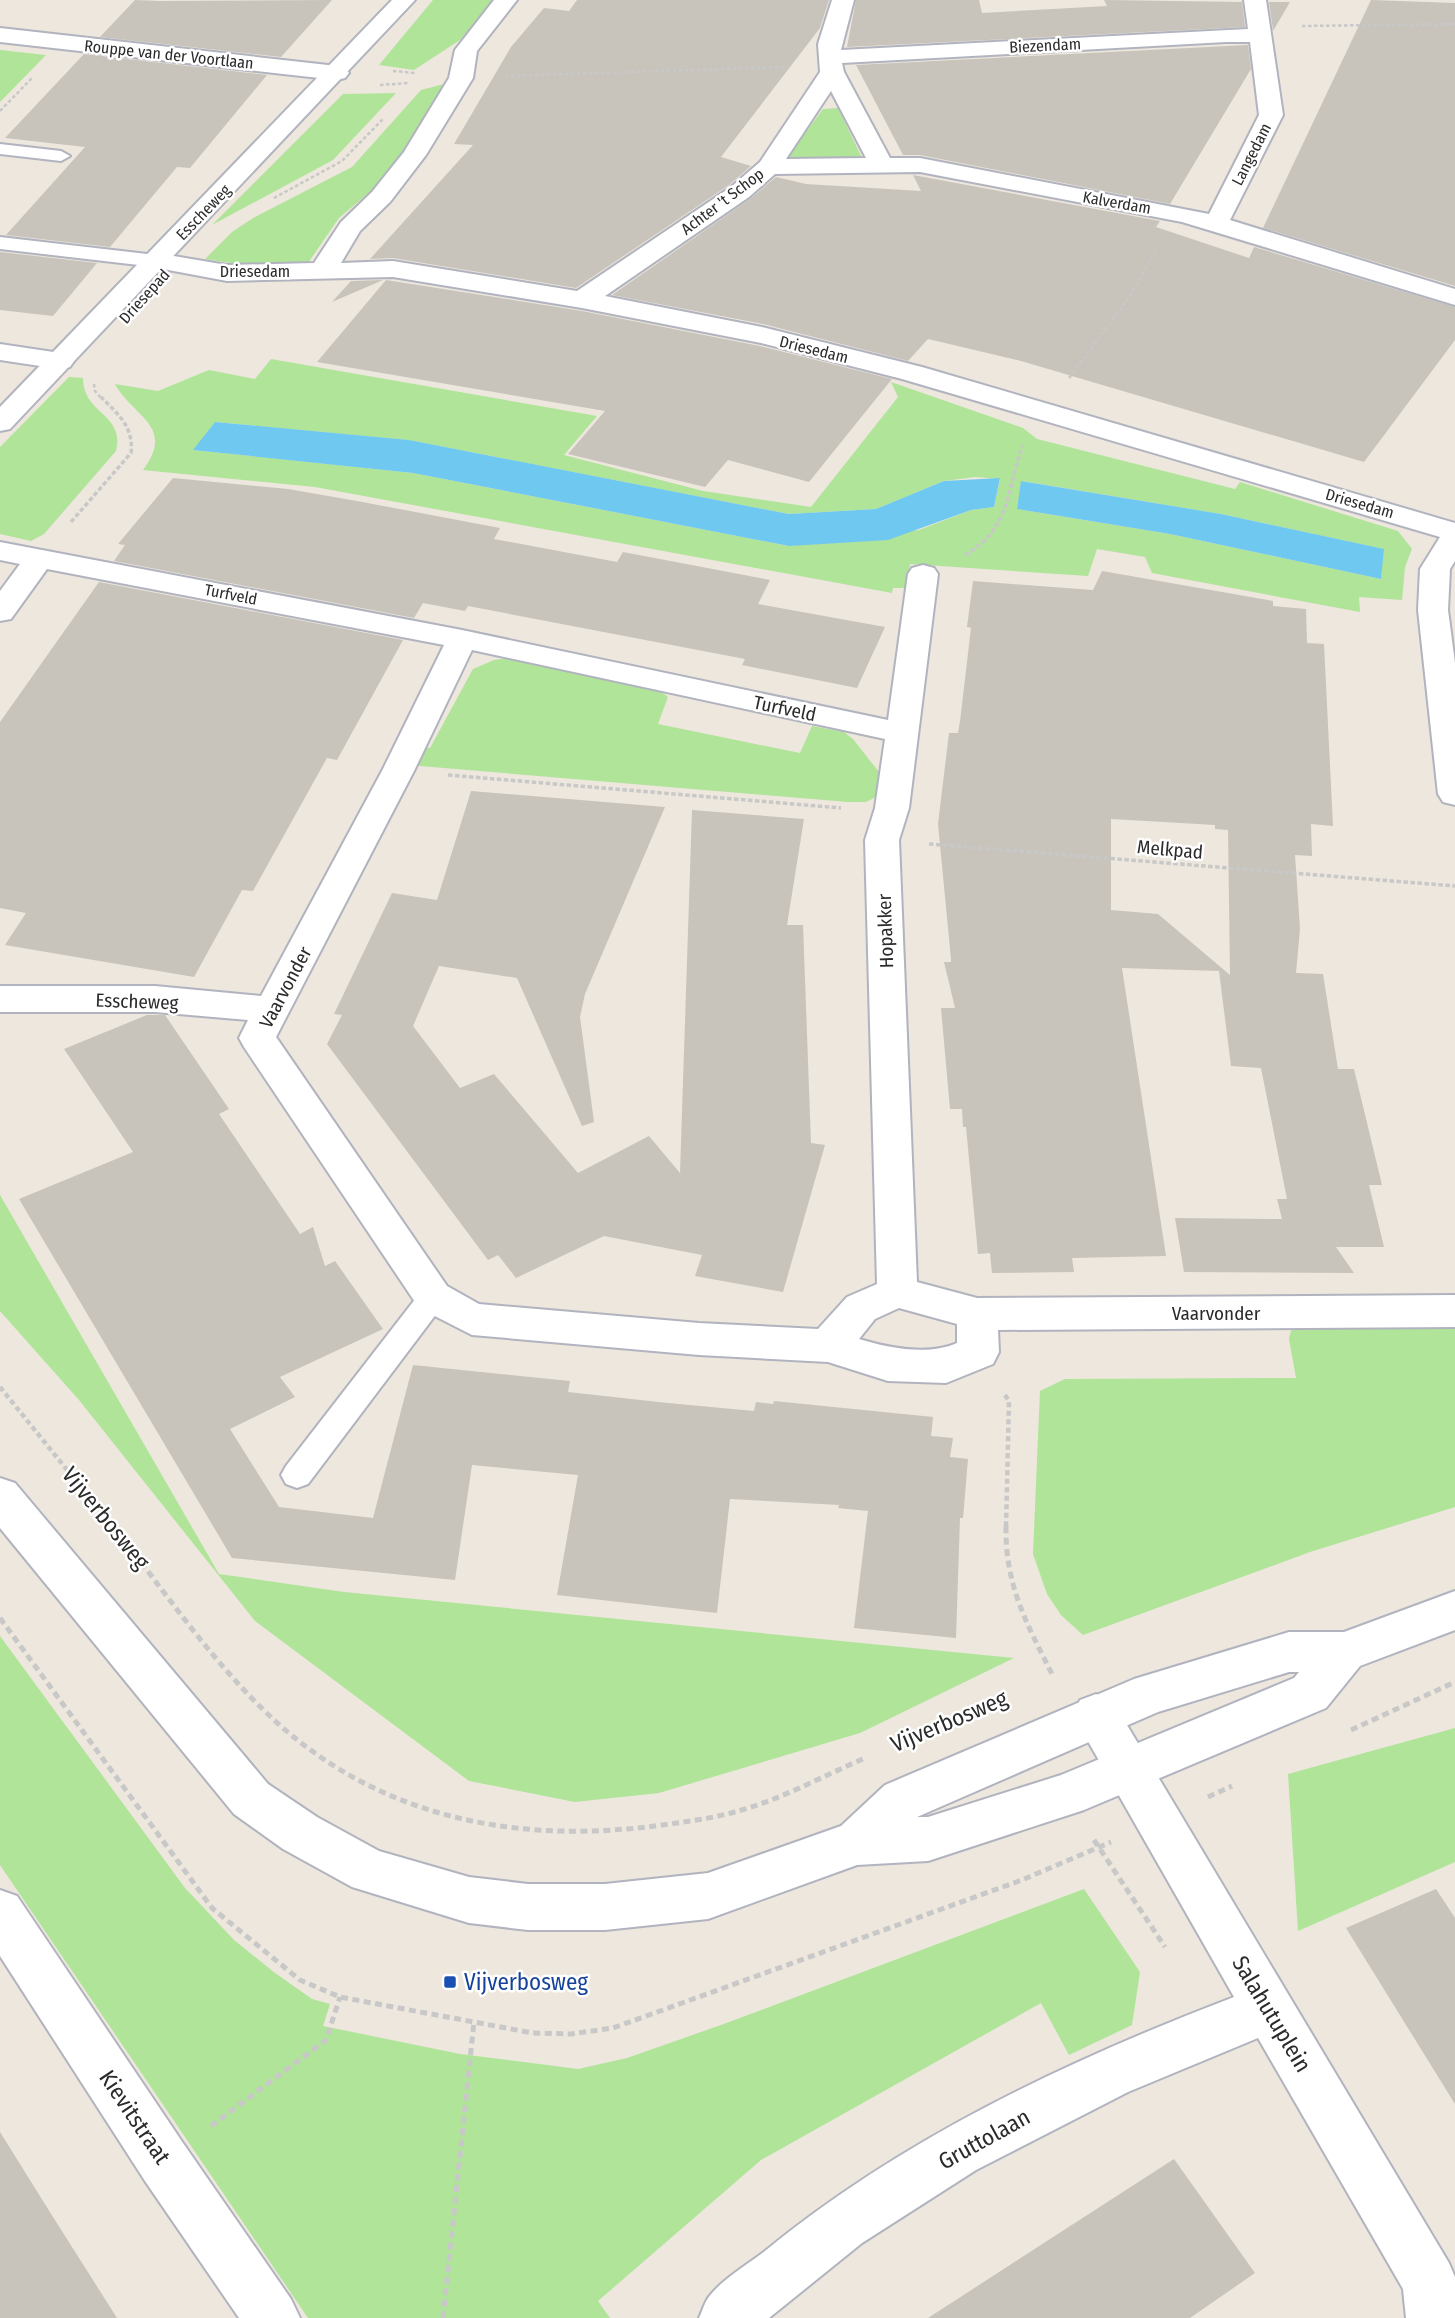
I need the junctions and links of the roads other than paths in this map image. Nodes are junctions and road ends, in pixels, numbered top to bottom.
1 (404, 0) edge
2 (506, 0) edge
3 (843, 0) edge
4 (1255, 0) edge
5 (0, 35) edge
6 (1259, 36) junction
7 (831, 66) junction
8 (337, 72) junction
9 (0, 149) edge
10 (61, 156) dead end
11 (881, 163) junction
12 (769, 167) junction
13 (1217, 222) junction
14 (0, 243) edge
15 (156, 261) junction
16 (323, 270) junction
17 (1455, 297) edge
18 (582, 300) junction
19 (0, 352) edge
20 (60, 361) junction
21 (0, 423) edge
22 (1455, 534) edge
23 (0, 551) edge
24 (40, 557) junction
25 (923, 574) dead end
26 (0, 612) edge
27 (462, 639) junction
28 (902, 733) junction
29 (1455, 794) edge
30 (0, 999) edge
31 (273, 1010) junction
32 (898, 1292) junction
33 (433, 1297) junction
34 (1455, 1311) edge
35 (978, 1333) junction
36 (828, 1346) junction
37 (296, 1475) dead end
38 (0, 1496) edge
39 (1455, 1610) edge
40 (1344, 1653) junction
41 (1096, 1715) junction
42 (1128, 1770) junction
43 (857, 1843) junction
44 (0, 1913) edge
45 (1268, 2009) junction
46 (1440, 2290) edge
47 (272, 2318) edge
48 (727, 2318) edge

1 - 8 street, Esscheweg
2 - 16 street
3 - 7 street, Achter 't Schop
4 - 6 street, Langedam
5 - 8 street, Rouppe van der Voortlaan
6 - 7 street, Biezendam
6 - 13 street, Langedam
7 - 11 street
7 - 12 street, Achter 't Schop
8 - 15 street, Esscheweg
9 - 10 lane
11 - 12 street, Kalverdam
11 - 13 street, Kalverdam
12 - 18 street, Achter 't Schop
13 - 17 street, Kalverdam
14 - 15 lane
15 - 16 street, Driesedam
15 - 20 street, Esscheweg
16 - 18 street, Driesedam
18 - 22 street, Driesedam
19 - 20 street
20 - 21 street, Esscheweg
22 - 29 street
23 - 24 street, Turfveld
24 - 26 street
24 - 27 street, Turfveld
25 - 28 street, Hopakker
27 - 28 street, Turfveld
27 - 31 street, Vaarvonder
28 - 32 street, Hopakker
30 - 31 street, Esscheweg
31 - 33 street, Vaarvonder
32 - 35 street, Vaarvonder
32 - 36 street
33 - 36 street, Vaarvonder
33 - 37 lane
34 - 35 street, Vaarvonder
35 - 36 street, Vaarvonder
38 - 43 street
39 - 40 street
40 - 41 street
40 - 42 street
41 - 42 street, Salahutuplein
41 - 43 street
42 - 43 street
42 - 45 street, Salahutuplein
44 - 47 street, Kievitstraat
45 - 46 street, Salahutuplein
45 - 48 street, Gruttolaan

